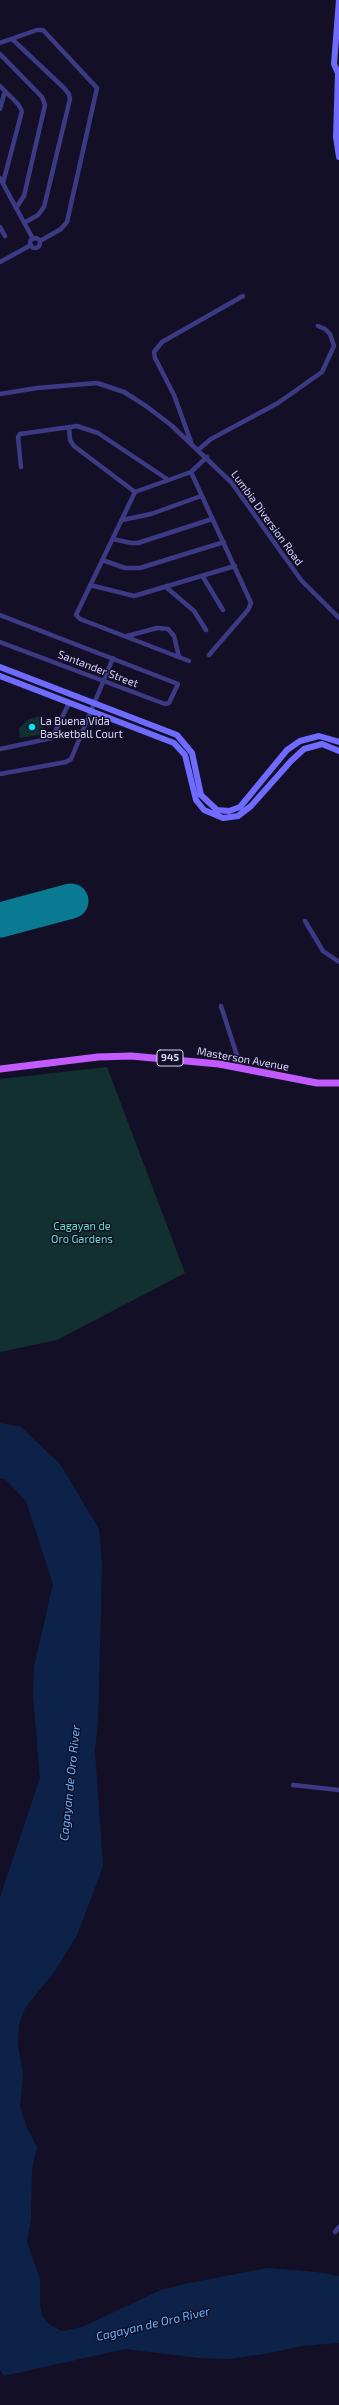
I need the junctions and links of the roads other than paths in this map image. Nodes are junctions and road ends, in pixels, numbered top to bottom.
1 (339, 0) edge
2 (12, 39) junction
3 (0, 43) edge
4 (0, 54) edge
5 (338, 72) edge
6 (0, 86) edge
7 (5, 91) junction
8 (0, 109) edge
9 (339, 157) edge
10 (0, 178) edge
11 (3, 183) junction
12 (16, 208) junction
13 (24, 223) junction
14 (8, 227) dead end
15 (1, 230) edge
16 (5, 236) dead end
17 (33, 238) junction
18 (40, 241) junction
19 (31, 245) junction
20 (0, 262) edge
21 (242, 296) dead end
22 (318, 326) dead end
23 (0, 394) edge
24 (69, 427) junction
25 (192, 444) junction
26 (198, 450) junction
27 (207, 457) junction
28 (21, 467) dead end
29 (191, 472) junction
30 (167, 479) junction
31 (135, 492) junction
32 (201, 496) junction
33 (212, 519) junction
34 (122, 520) junction
35 (113, 539) junction
36 (224, 542) junction
37 (102, 560) junction
38 (235, 566) junction
39 (203, 577) junction
40 (90, 585) junction
41 (167, 588) junction
42 (223, 610) dead end
43 (0, 615) edge
44 (339, 618) edge
45 (206, 630) dead end
46 (128, 636) junction
47 (0, 642) edge
48 (209, 655) dead end
49 (179, 657) junction
50 (113, 658) junction
51 (189, 661) dead end
52 (0, 667) edge
53 (0, 676) edge
54 (104, 680) junction
55 (69, 703) junction
56 (94, 704) junction
57 (91, 712) junction
58 (151, 725) junction
59 (149, 733) junction
60 (339, 742) edge
61 (0, 749) edge
62 (339, 751) edge
63 (0, 774) edge
64 (305, 921) dead end
65 (339, 962) edge
66 (220, 1006) dead end
67 (241, 1068) junction
68 (0, 1069) edge
69 (339, 1083) edge
70 (293, 1785) dead end
71 (339, 1790) edge
72 (339, 2227) edge
73 (335, 2232) dead end

1 - 5 street
2 - 3 street
2 - 13 street
2 - 18 street
4 - 12 street
5 - 9 street
6 - 7 street
7 - 8 street
7 - 11 street
10 - 11 street
11 - 12 street
12 - 13 street
13 - 17 street
14 - 15 street
15 - 16 street
17 - 18 street
17 - 19 street
18 - 19 street
19 - 20 street
21 - 25 street
22 - 26 street
23 - 25 street, Lumbia Diversion Road
24 - 28 street
24 - 30 street
24 - 31 street
25 - 26 street, Lumbia Diversion Road
26 - 27 street, Lumbia Diversion Road
27 - 29 street
27 - 44 street, Lumbia Diversion Road
29 - 30 street
29 - 32 street
30 - 31 street
31 - 34 street
32 - 33 street
32 - 34 street
33 - 35 street
33 - 36 street
34 - 35 street
35 - 37 street
36 - 37 street
36 - 38 street
37 - 40 street
38 - 39 street
38 - 48 street
39 - 41 street
39 - 42 street
40 - 41 street
40 - 46 street
41 - 45 street
43 - 50 street
46 - 49 street
46 - 49 street
47 - 54 street, Santander Street
49 - 51 street
50 - 54 street
50 - 54 street, Santander Street
52 - 56 street
53 - 55 street
54 - 56 street
55 - 57 street
55 - 61 street
56 - 57 street
56 - 58 street
57 - 59 street
57 - 63 street
58 - 59 street
58 - 60 street
59 - 62 street
64 - 65 street
66 - 67 street
67 - 68 main road, Masterson Avenue / 945
67 - 69 main road, Masterson Avenue / 945
70 - 71 street
72 - 73 street

